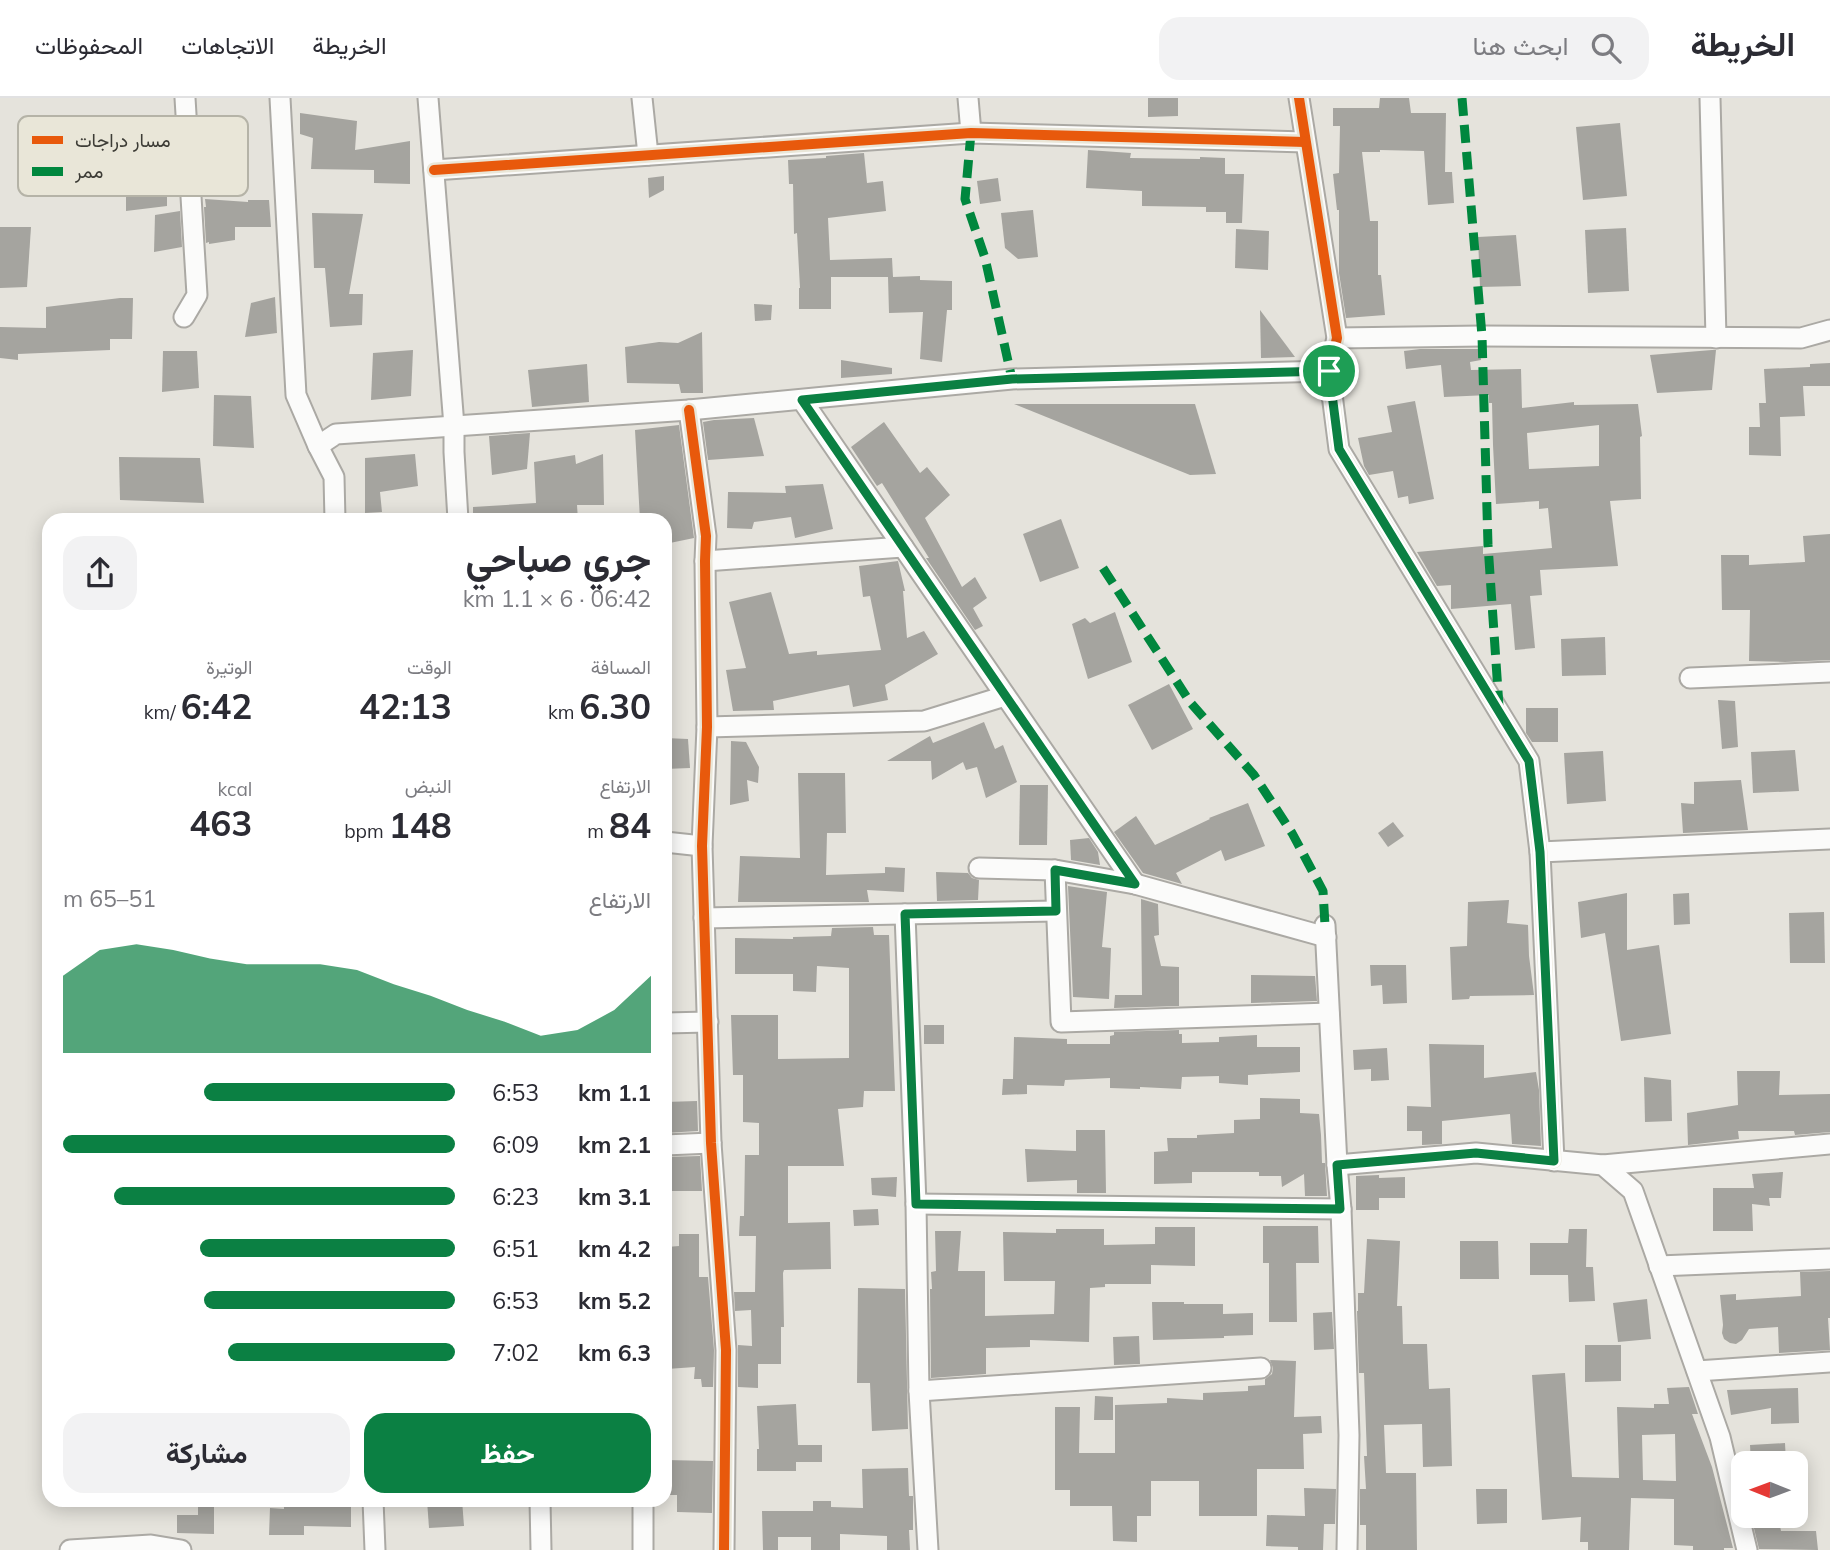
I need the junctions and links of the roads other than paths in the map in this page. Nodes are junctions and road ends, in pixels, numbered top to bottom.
1 (185, 98) edge
2 (280, 98) edge
3 (428, 98) edge
4 (642, 98) edge
5 (968, 98) edge
6 (1710, 98) edge
7 (1298, 103) edge
8 (186, 116) edge
9 (971, 133) junction
10 (1305, 142) junction
11 (648, 155) junction
12 (434, 170) junction
13 (191, 196) edge
14 (184, 317) dead end
15 (1830, 330) edge
16 (1337, 338) junction
17 (1716, 338) junction
18 (1329, 371) junction
19 (802, 400) junction
20 (689, 411) junction
21 (454, 426) junction
22 (318, 446) junction
23 (335, 513) edge
24 (458, 513) edge
25 (903, 547) junction
26 (705, 561) junction
27 (1830, 672) edge
28 (1690, 678) dead end
29 (1005, 696) junction
30 (707, 727) junction
31 (1830, 839) edge
32 (672, 843) edge
33 (702, 846) junction
34 (1540, 852) junction
35 (979, 869) dead end
36 (1055, 870) junction
37 (1135, 884) junction
38 (1056, 911) junction
39 (905, 914) junction
40 (704, 918) junction
41 (1329, 1013) junction
42 (708, 1022) junction
43 (672, 1023) edge
44 (711, 1143) junction
45 (1830, 1144) edge
46 (672, 1145) edge
47 (1554, 1161) junction
48 (1337, 1165) junction
49 (1603, 1165) junction
50 (916, 1204) junction
51 (1340, 1209) junction
52 (1830, 1259) edge
53 (1660, 1266) junction
54 (1830, 1362) edge
55 (1261, 1368) dead end
56 (1697, 1371) junction
57 (919, 1391) junction
58 (373, 1507) edge
59 (540, 1507) edge
60 (643, 1507) edge
61 (70, 1550) edge
62 (181, 1550) edge
63 (375, 1550) edge
64 (541, 1550) edge
65 (643, 1550) edge
66 (724, 1550) edge
67 (928, 1550) edge
68 (1347, 1550) edge
69 (1747, 1550) edge

1 - 8 street
2 - 22 street
3 - 12 street
4 - 11 street
5 - 9 street
6 - 17 street
7 - 10 street
9 - 10 street
9 - 11 street
10 - 16 street
11 - 12 street
12 - 21 street
13 - 14 street
15 - 17 street
16 - 17 street
16 - 18 street
18 - 19 street
18 - 34 street
19 - 20 street
19 - 25 street
20 - 21 street
20 - 26 street
21 - 22 street
21 - 24 street
22 - 23 street
25 - 26 street
25 - 29 street
26 - 30 street
27 - 28 street
29 - 30 street
29 - 37 street
30 - 33 street
31 - 34 street
32 - 33 street
33 - 40 street
34 - 47 street
35 - 36 street
36 - 37 street
36 - 38 street
37 - 41 street
38 - 39 street
38 - 41 street
39 - 40 street
39 - 50 street
40 - 42 street
41 - 48 street
42 - 43 street
42 - 44 street
44 - 46 street
44 - 66 street
45 - 49 street
47 - 48 street
47 - 49 street
48 - 51 street
49 - 53 street
50 - 51 street
50 - 57 street
51 - 68 street
52 - 53 street
53 - 56 street
54 - 56 street
55 - 57 street
56 - 69 street
57 - 67 street
58 - 63 street
59 - 64 street
60 - 65 street
61 - 62 street

